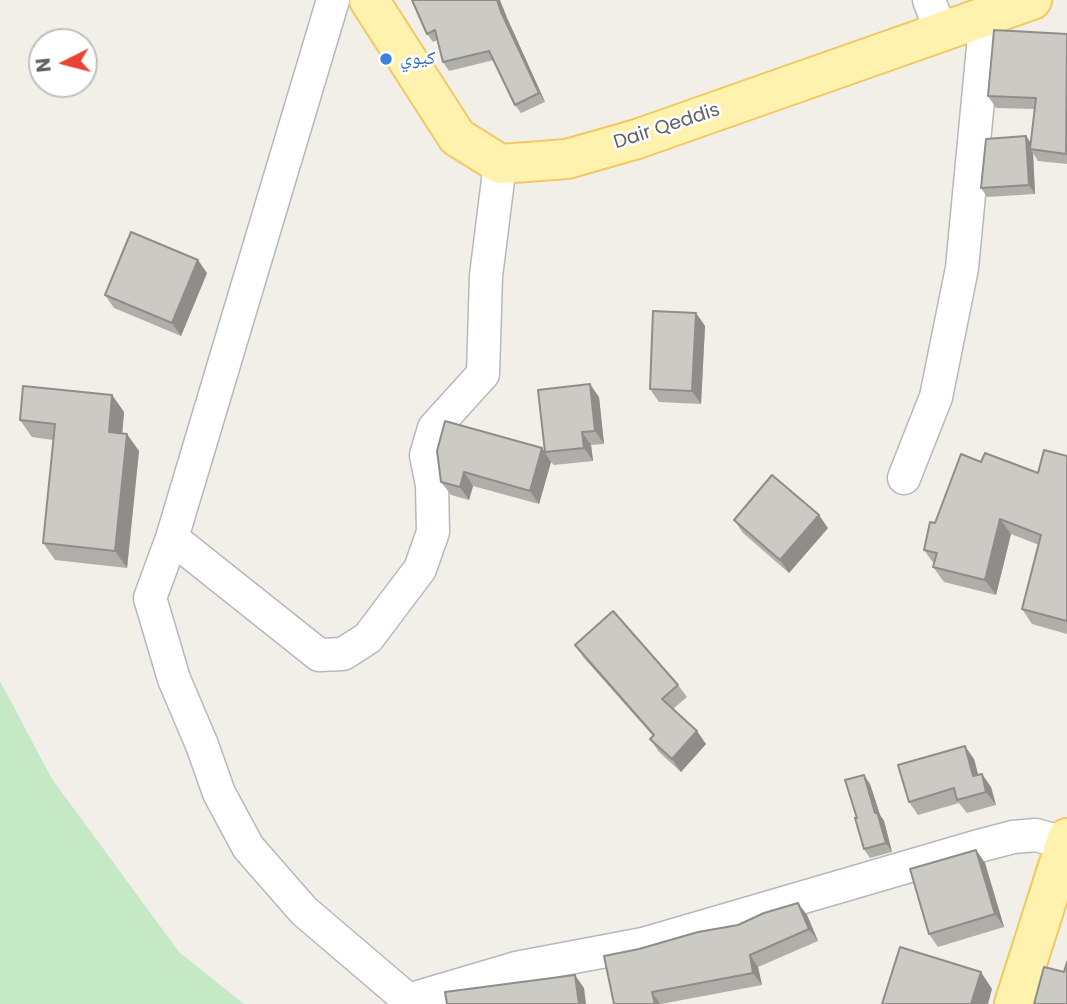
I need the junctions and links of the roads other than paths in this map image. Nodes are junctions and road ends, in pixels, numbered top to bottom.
1 (333, 0) edge
2 (369, 0) edge
3 (1032, 0) edge
4 (935, 16) edge
5 (986, 16) junction
6 (500, 164) junction
7 (904, 478) dead end
8 (172, 538) junction
9 (1066, 841) edge
10 (410, 1002) edge
11 (1014, 1004) edge

1 - 8 street
2 - 6 main road
3 - 5 main road, Dair Qeddis
4 - 5 main road, Dair Qeddis
4 - 6 main road, Dair Qeddis
5 - 7 street
6 - 8 street
8 - 10 street
9 - 10 street
9 - 11 main road

